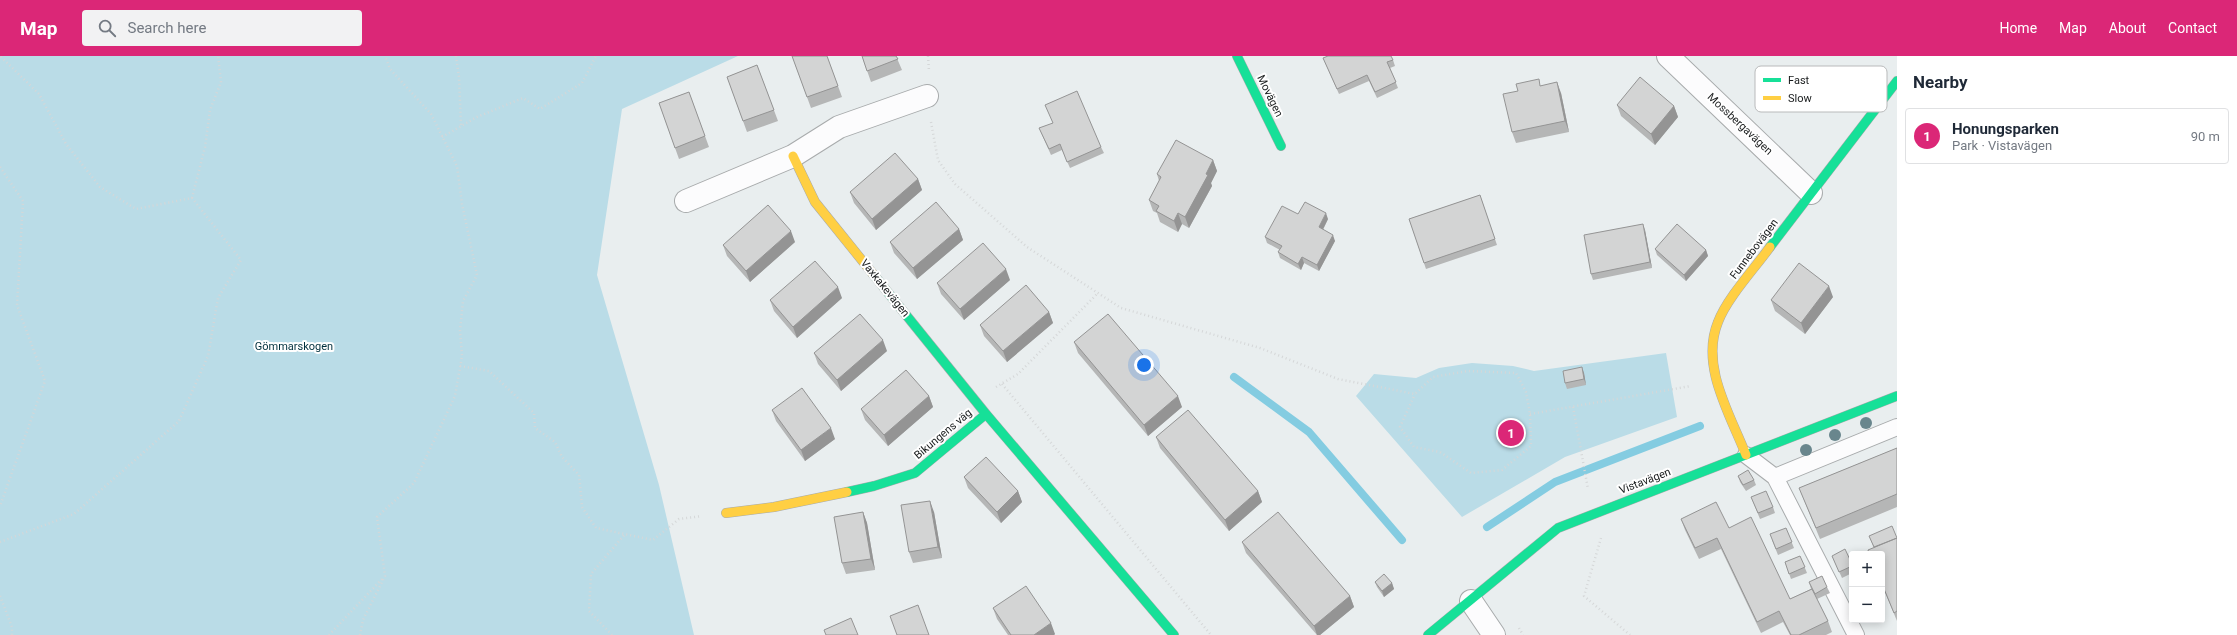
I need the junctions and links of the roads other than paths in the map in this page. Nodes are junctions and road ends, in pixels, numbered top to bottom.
1 (1237, 56) edge
2 (1668, 56) edge
3 (1897, 81) edge
4 (1887, 94) edge
5 (927, 96) road end
6 (1873, 112) edge
7 (1281, 146) dead end
8 (792, 156) junction
9 (1811, 193) junction
10 (686, 201) dead end
11 (1897, 396) edge
12 (986, 414) junction
13 (1897, 427) edge
14 (1746, 455) junction
15 (1775, 477) junction
16 (726, 514) road end
17 (1471, 600) junction
18 (1174, 635) edge
19 (1428, 635) edge
20 (1494, 635) edge
21 (1856, 635) edge

1 - 7 street, Movägen
2 - 9 street, Mossbergavägen
3 - 4 street, Funnebovägen
5 - 8 street
6 - 9 street, Funnebovägen
8 - 10 street
8 - 12 street, Vaxkakevägen
9 - 14 street, Funnebovägen
11 - 14 street, Vistavägen
12 - 16 street, Bikungens väg
12 - 18 street, Bikungens väg
13 - 15 lane
14 - 15 lane
14 - 17 street, Vistavägen
15 - 21 lane
17 - 19 street, Vistavägen
17 - 20 street

